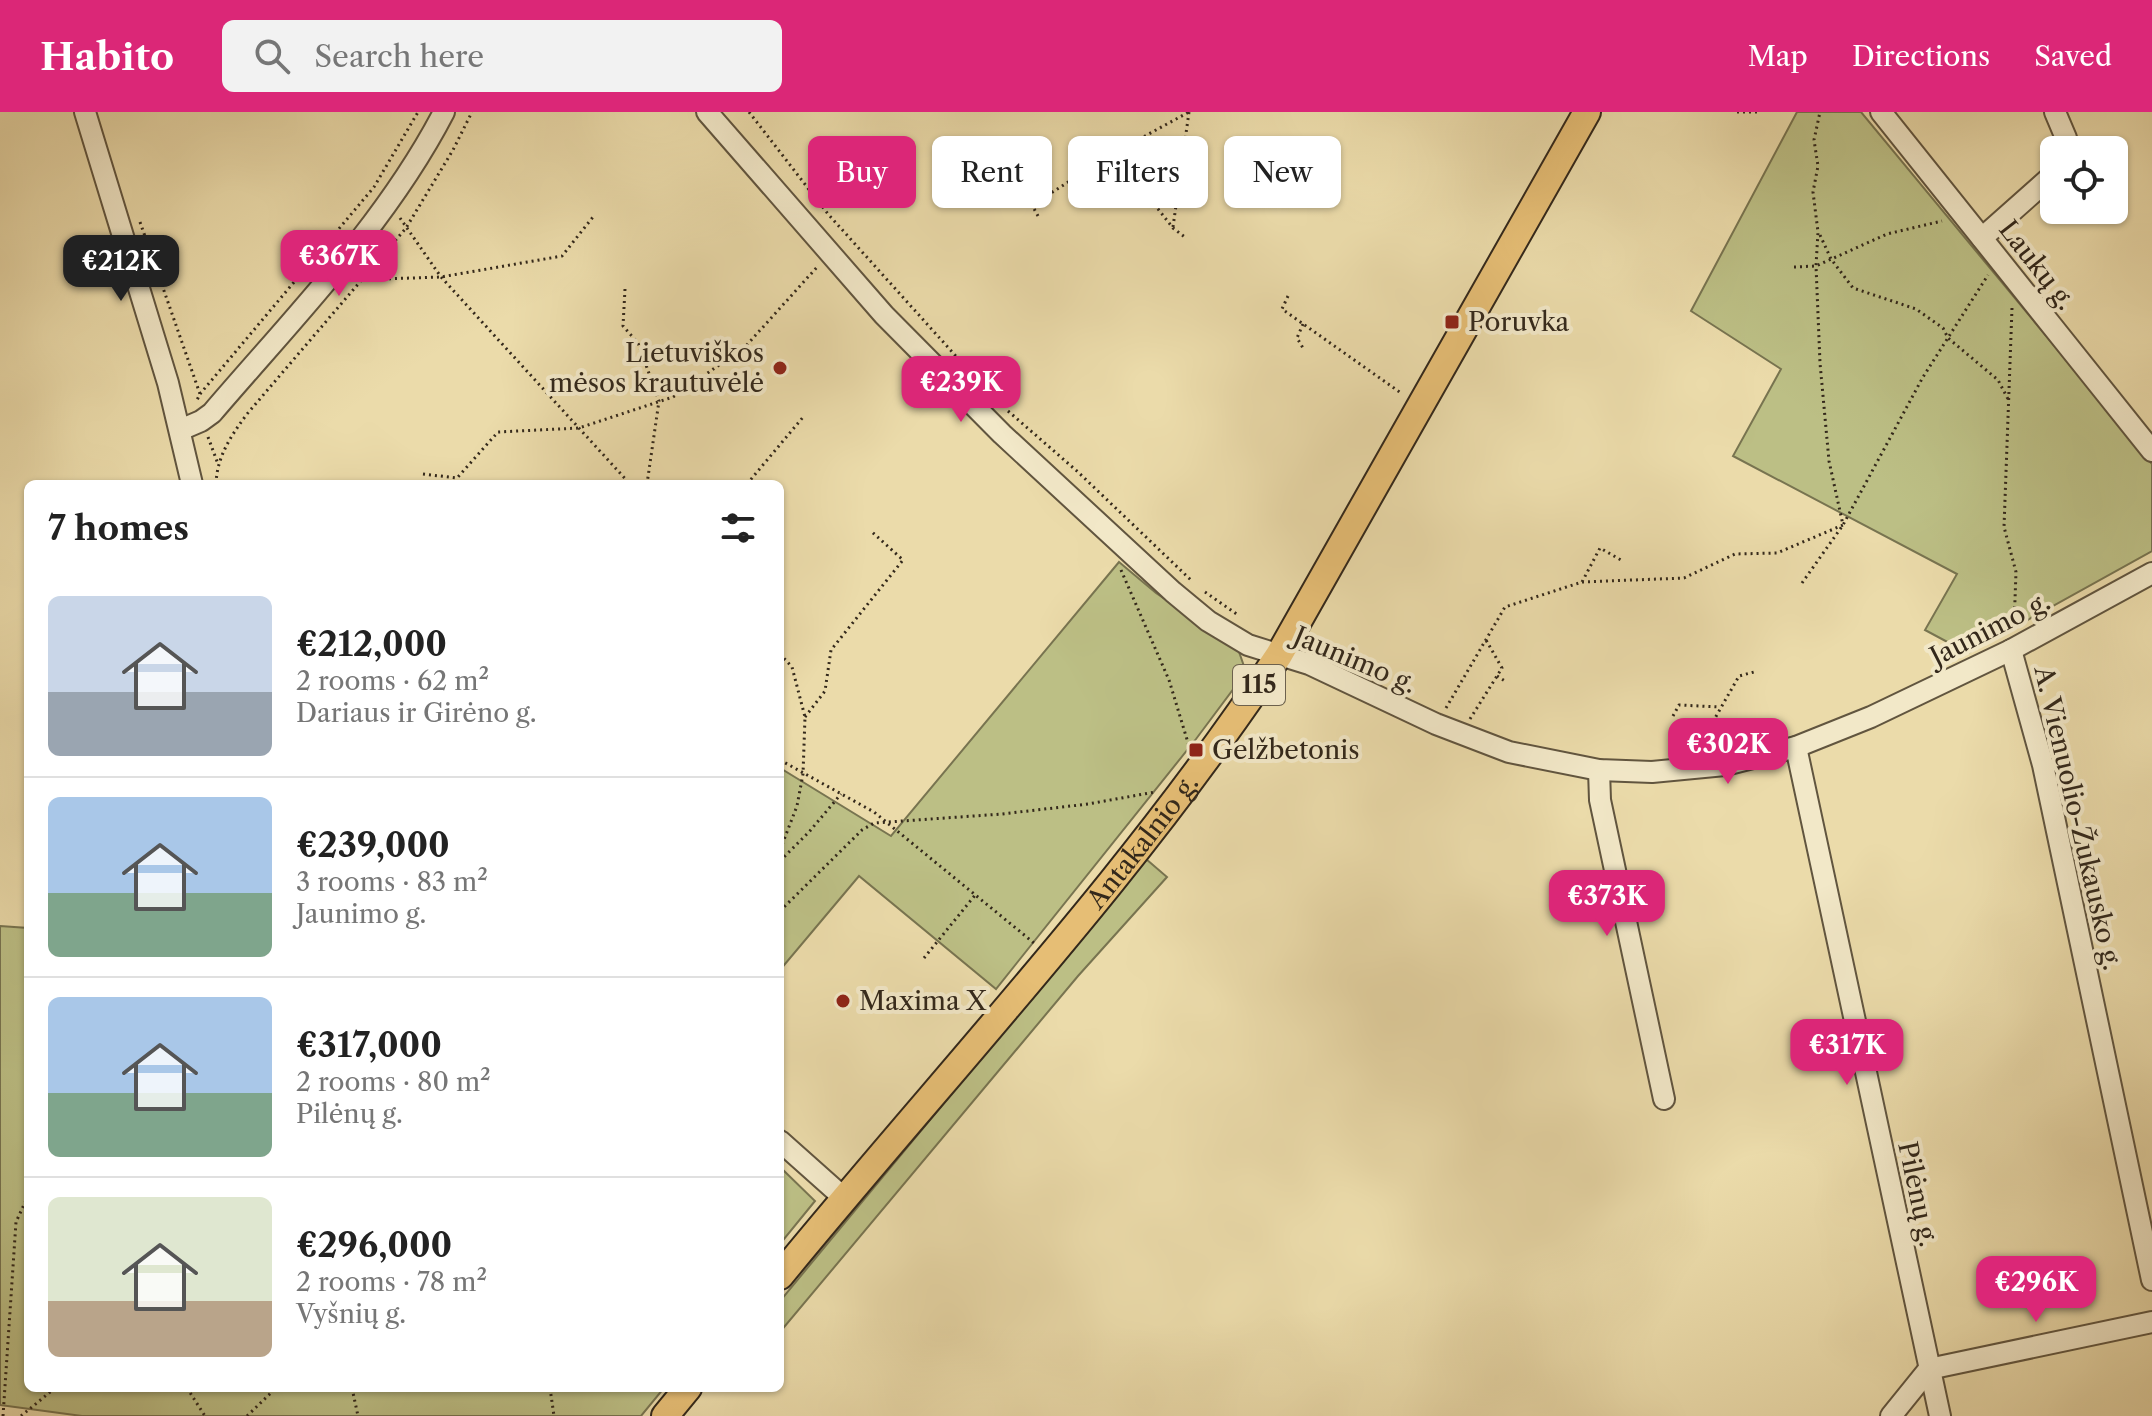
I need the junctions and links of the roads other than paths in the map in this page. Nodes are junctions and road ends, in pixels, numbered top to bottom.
1 (85, 112) edge
2 (444, 112) edge
3 (707, 112) edge
4 (1587, 112) edge
5 (1881, 112) edge
6 (2055, 112) edge
7 (2065, 136) edge
8 (2040, 186) edge
9 (1982, 238) junction
10 (180, 430) junction
11 (2152, 451) edge
12 (191, 480) edge
13 (2152, 573) edge
14 (2011, 650) junction
15 (1279, 655) junction
16 (1796, 747) junction
17 (1599, 770) junction
18 (1664, 1099) dead end
19 (784, 1145) edge
20 (844, 1198) junction
21 (784, 1271) edge
22 (2152, 1280) edge
23 (2152, 1322) edge
24 (1929, 1369) junction
25 (685, 1392) edge
26 (665, 1416) edge
27 (1891, 1416) edge
28 (1940, 1416) edge

1 - 10 street
2 - 10 street
3 - 15 street, Jaunimo g.
4 - 15 main road, Antakalnio g. / 115
5 - 9 street, Laukų g.
6 - 7 street
8 - 9 street
9 - 11 street, Laukų g.
10 - 12 street
13 - 14 street, Jaunimo g.
14 - 16 street, Jaunimo g.
14 - 22 street, A. Vienuolio-Žukausko g.
15 - 17 street, Jaunimo g.
15 - 20 main road, Antakalnio g. / 115
16 - 17 street, Jaunimo g.
16 - 24 street, Pilėnų g.
17 - 18 street
19 - 20 street
20 - 21 main road, Antakalnio g. / 115
23 - 24 street
24 - 27 street
24 - 28 street, Pilėnų g.
25 - 26 main road

